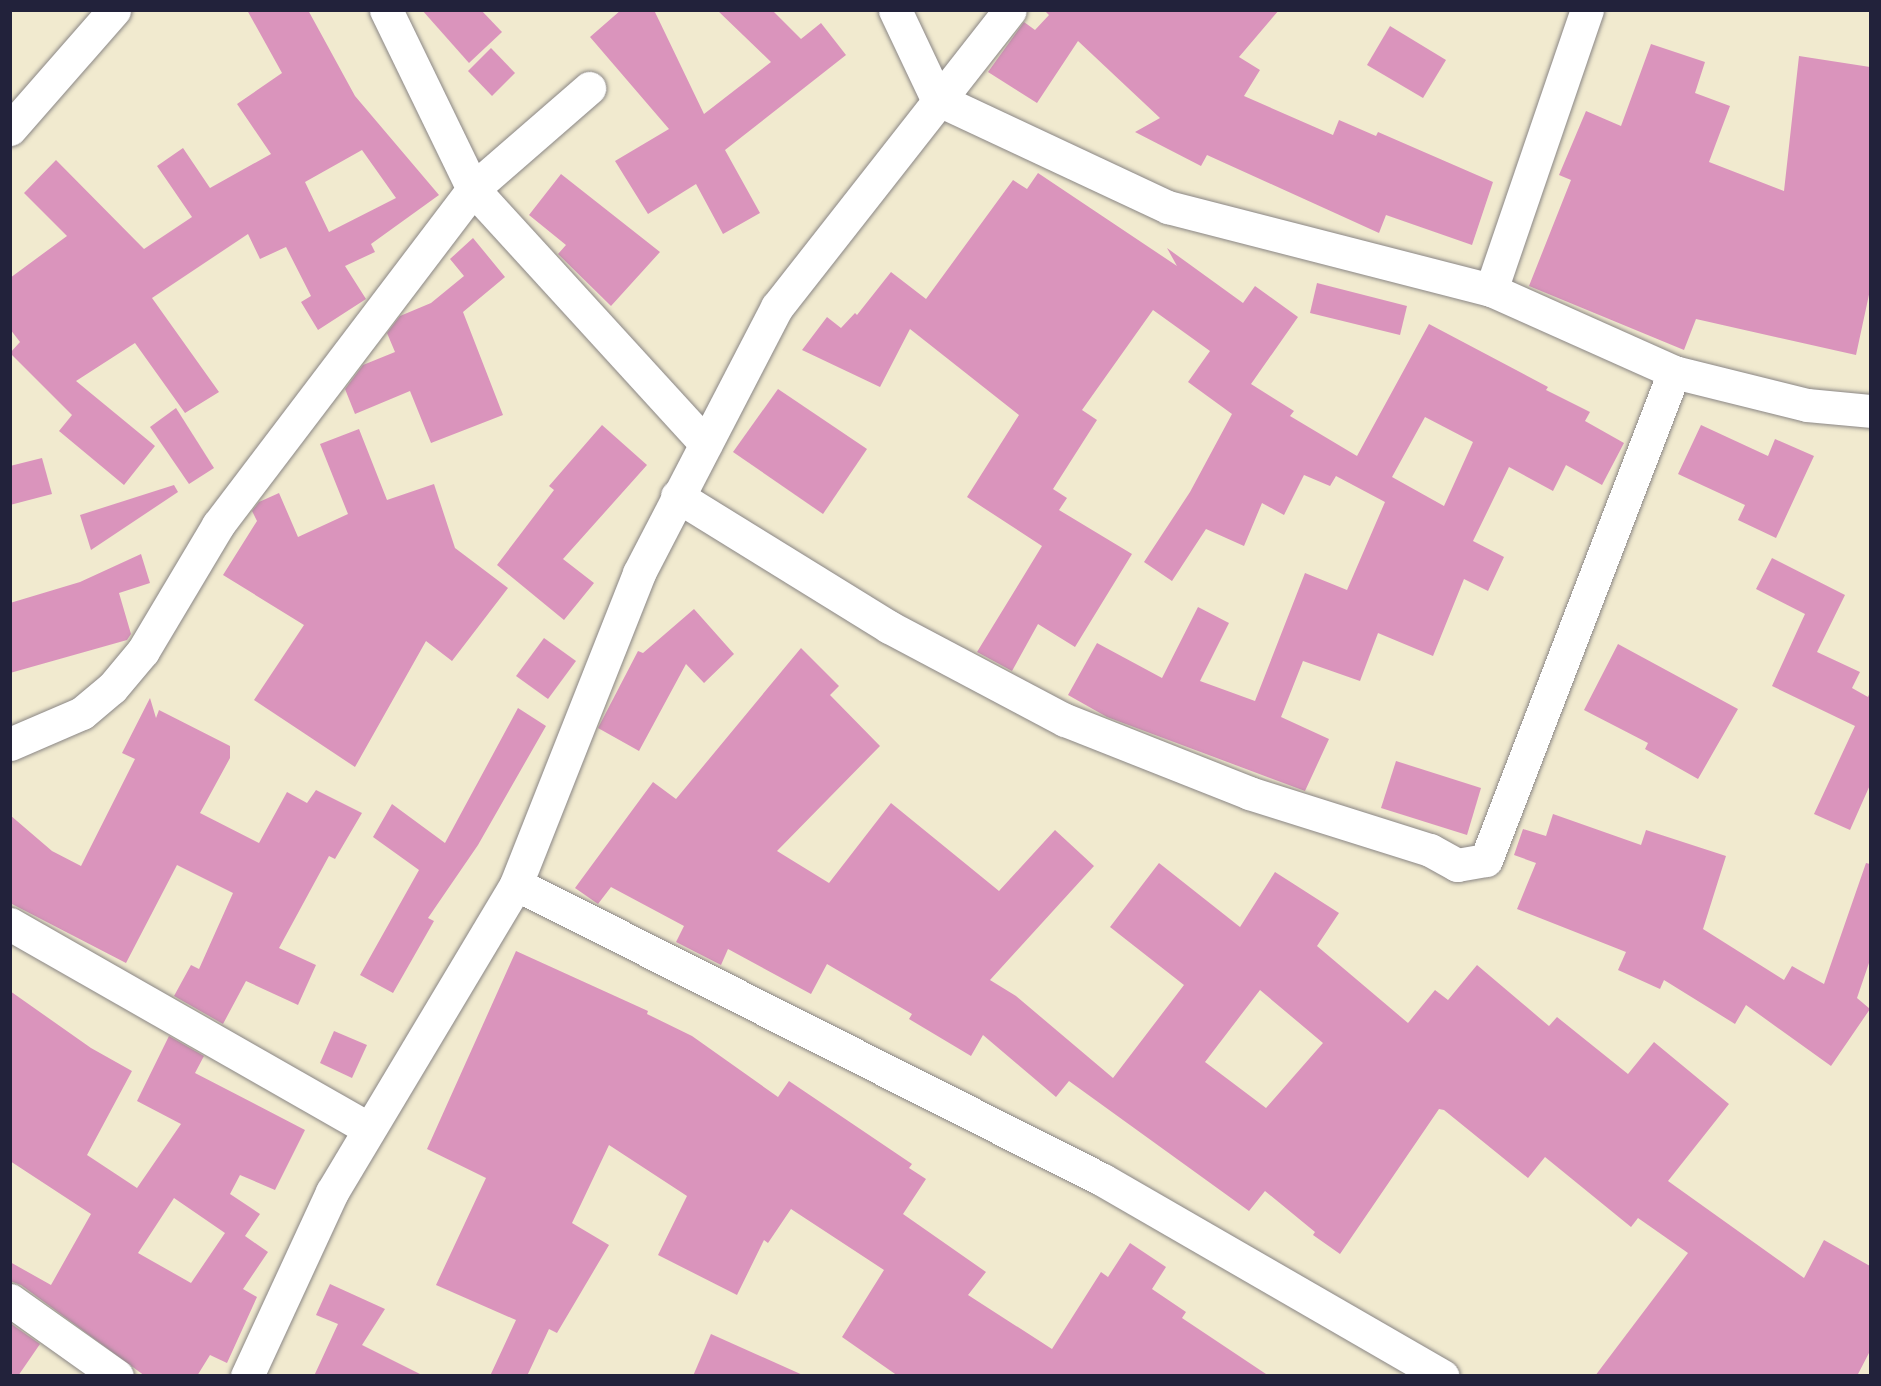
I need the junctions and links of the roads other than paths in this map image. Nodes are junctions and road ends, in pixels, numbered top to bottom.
1 (114, 10) edge
2 (386, 10) edge
3 (895, 10) edge
4 (1010, 10) edge
5 (1587, 10) edge
6 (589, 88) dead end
7 (937, 99) junction
8 (10, 129) edge
9 (472, 189) junction
10 (1491, 290) junction
11 (1674, 372) junction
12 (1870, 411) edge
13 (706, 444) junction
14 (677, 496) junction
15 (10, 744) edge
16 (516, 884) junction
17 (10, 924) edge
18 (368, 1128) junction
19 (10, 1300) edge
20 (117, 1376) edge
21 (247, 1376) edge
22 (1443, 1376) edge

1 - 8 street
2 - 9 street
3 - 7 street
4 - 7 street
5 - 10 street
6 - 9 street
7 - 10 street
7 - 13 street
9 - 13 street
9 - 15 street
10 - 11 street
11 - 12 street
11 - 14 street
13 - 14 street
14 - 16 street
16 - 18 street
16 - 22 street
17 - 18 street
18 - 21 street
19 - 20 street

